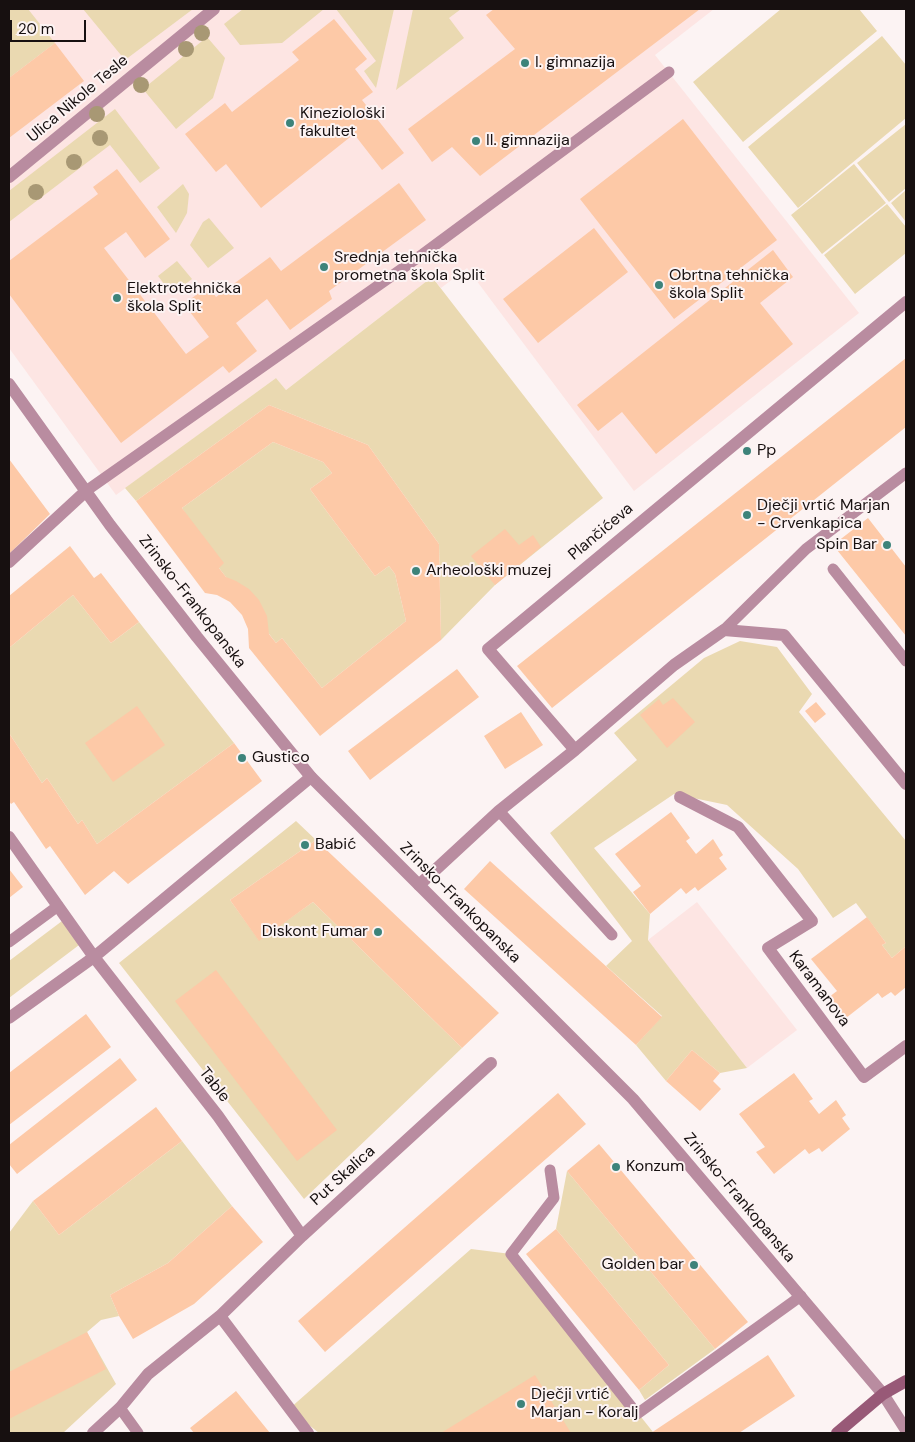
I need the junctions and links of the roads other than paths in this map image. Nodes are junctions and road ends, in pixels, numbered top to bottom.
1 (214, 9) edge
2 (669, 72) dead end
3 (9, 177) edge
4 (906, 302) edge
5 (9, 384) edge
6 (906, 473) edge
7 (86, 491) junction
8 (9, 562) edge
9 (833, 569) dead end
10 (724, 630) junction
11 (906, 661) edge
12 (575, 750) junction
13 (311, 777) junction
14 (906, 784) edge
15 (680, 797) dead end
16 (499, 810) junction
17 (9, 837) edge
18 (419, 885) junction
19 (58, 906) junction
20 (612, 935) dead end
21 (9, 942) edge
22 (94, 957) junction
23 (9, 1018) edge
24 (906, 1046) edge
25 (492, 1063) dead end
26 (550, 1170) dead end
27 (302, 1236) junction
28 (801, 1296) junction
29 (220, 1316) junction
30 (906, 1381) edge
31 (883, 1394) junction
32 (120, 1408) junction
33 (906, 1430) edge
34 (93, 1433) edge
35 (138, 1433) edge
36 (308, 1433) edge
37 (837, 1433) edge

1 - 3 street, Ulica Nikole Tesle
2 - 7 lane
4 - 12 street, Plančićeva
5 - 7 street, Zrinsko-Frankopanska
6 - 10 lane
7 - 8 street
7 - 13 street, Zrinsko-Frankopanska
9 - 11 lane
10 - 12 street
10 - 14 street
12 - 16 street
13 - 18 street, Zrinsko-Frankopanska
13 - 22 street
15 - 24 street, Karamanova
16 - 18 street
16 - 20 lane
17 - 19 street, Table
18 - 28 street, Zrinsko-Frankopanska
19 - 21 lane
19 - 22 street, Table
22 - 23 street
22 - 27 street, Table
25 - 27 street, Put Skalica
26 - 28 lane
27 - 29 street, Put Skalica
28 - 31 street, Zrinsko-Frankopanska
29 - 32 street, Put Skalica
29 - 36 street
30 - 31 main road
31 - 33 street, Zrinsko-Frankopanska
31 - 37 main road
32 - 34 street, Put Skalica
32 - 35 lane

